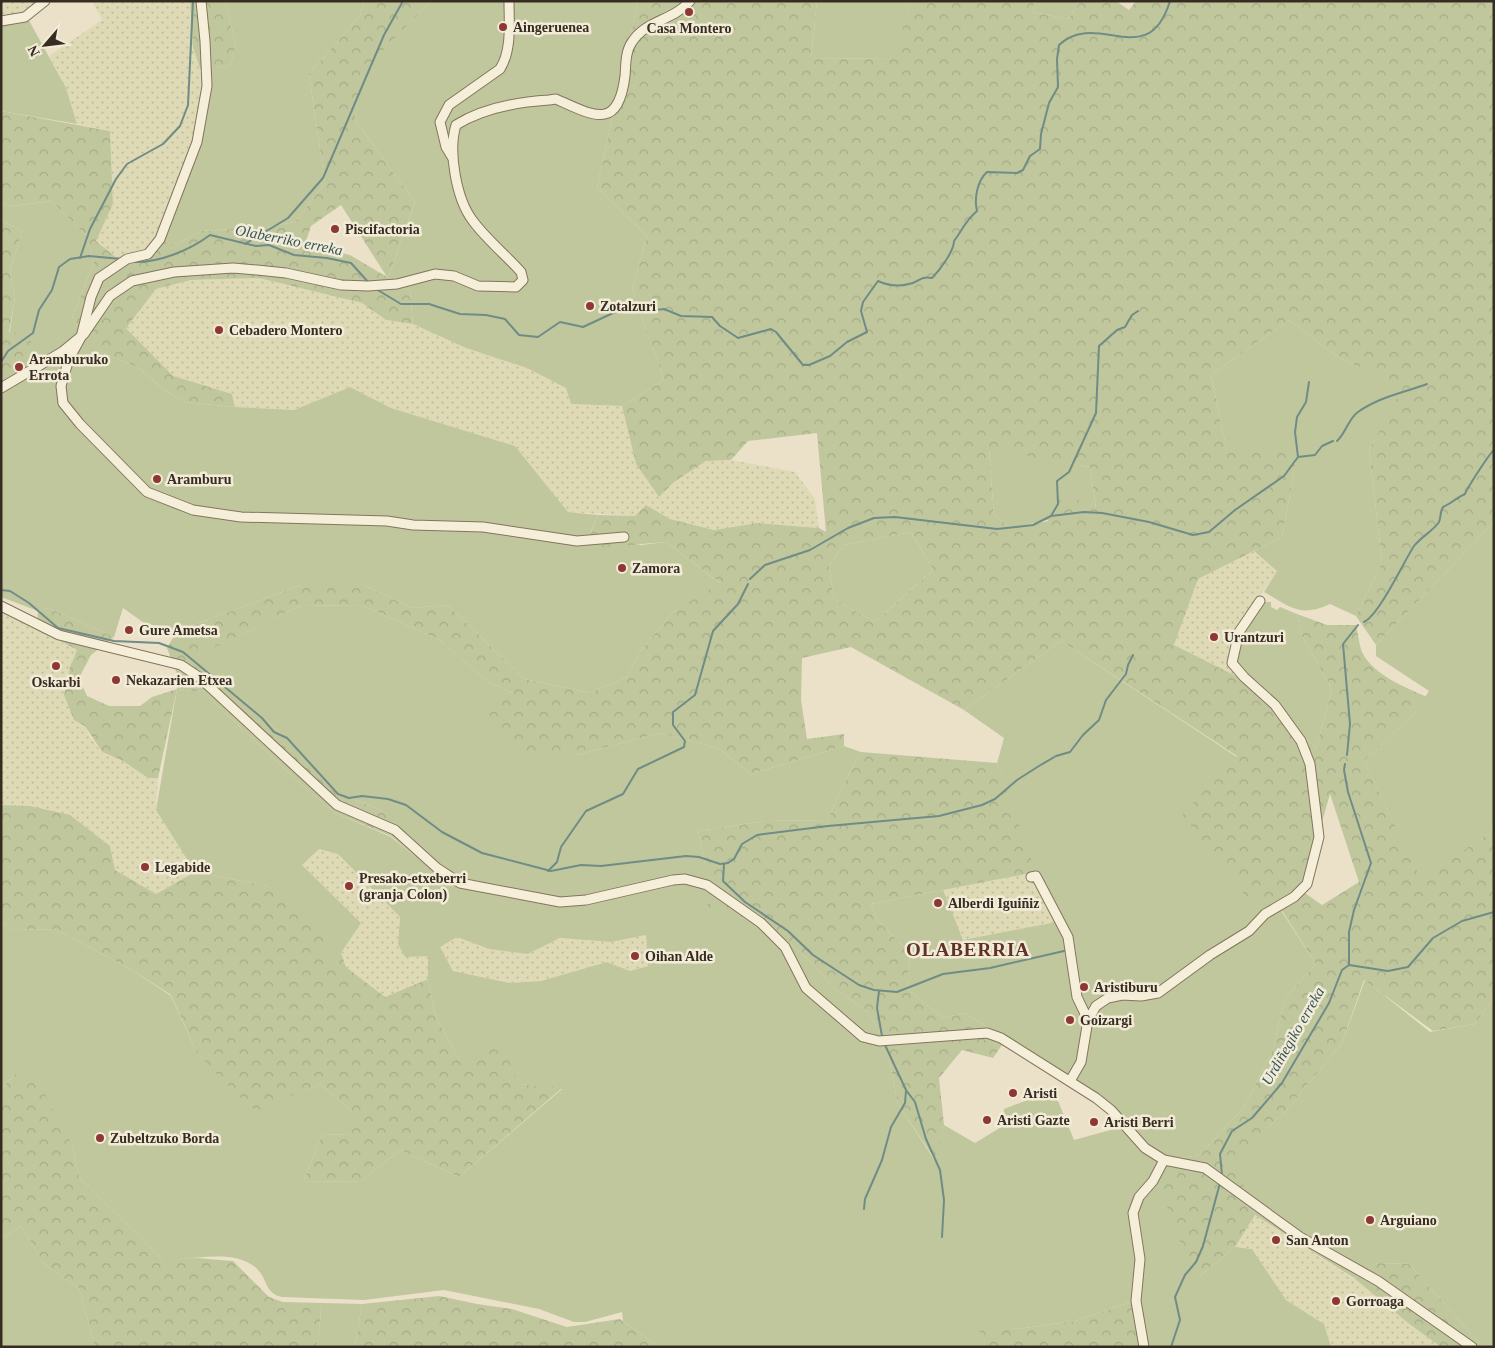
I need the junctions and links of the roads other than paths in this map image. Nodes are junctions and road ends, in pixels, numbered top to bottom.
1 (45, 1) edge
2 (201, 1) edge
3 (509, 1) edge
4 (690, 1) edge
5 (1, 21) edge
6 (454, 160) junction
7 (81, 337) junction
8 (1, 388) edge
9 (624, 537) dead end
10 (1260, 601) dead end
11 (1, 606) edge
12 (1031, 877) dead end
13 (1088, 1020) junction
14 (1070, 1081) junction
15 (1164, 1160) junction
16 (1144, 1347) edge
17 (1472, 1347) edge

1 - 5 street
2 - 7 street
3 - 6 street
4 - 6 street
6 - 7 street
7 - 8 street
7 - 9 street
10 - 13 street
11 - 14 street
12 - 13 street
13 - 14 street
14 - 15 street
15 - 16 street
15 - 17 street

